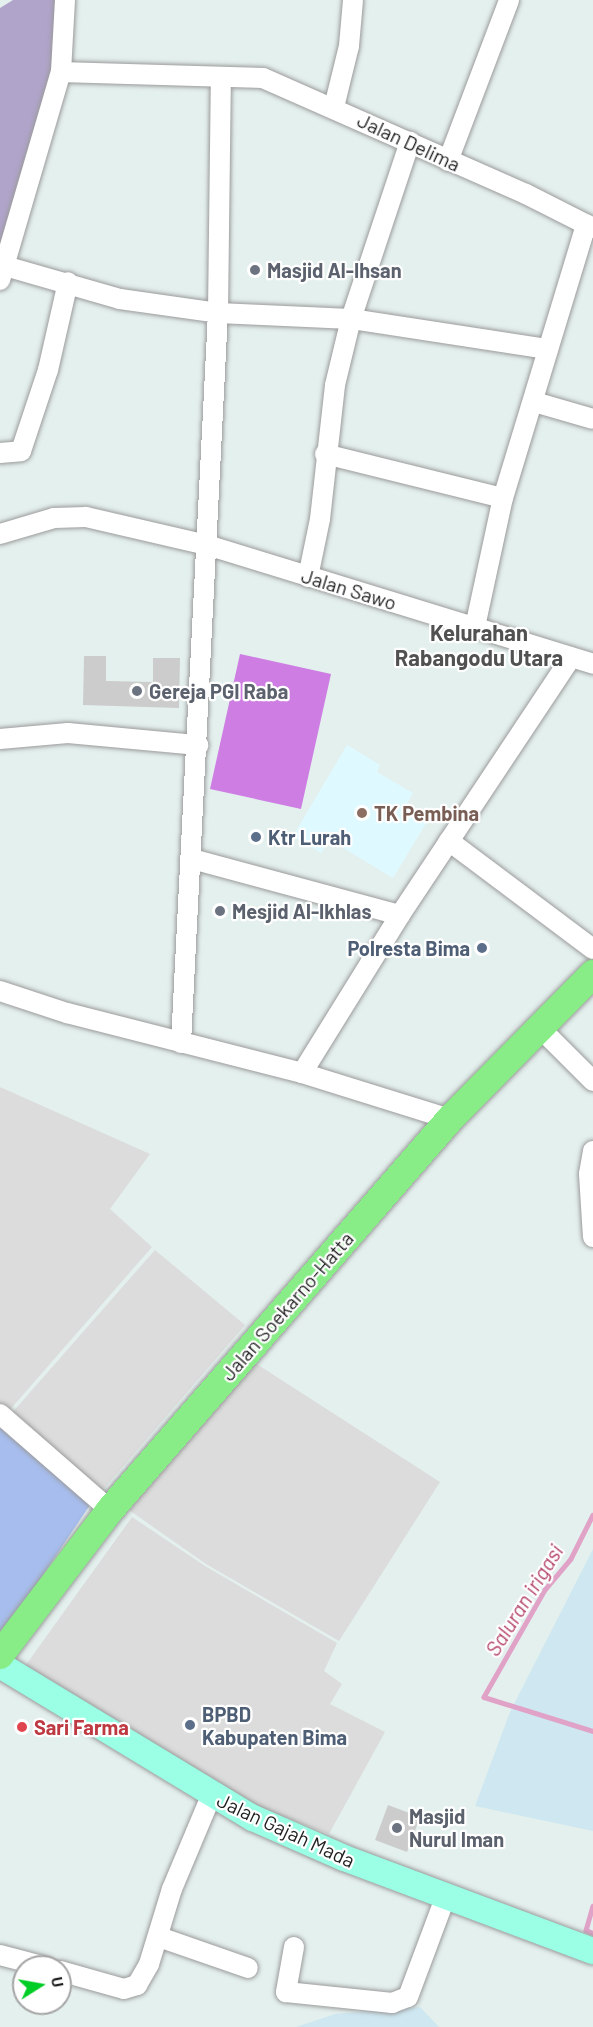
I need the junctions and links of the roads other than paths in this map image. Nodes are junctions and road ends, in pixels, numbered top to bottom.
1 (65, 0) edge
2 (353, 0) edge
3 (509, 0) edge
4 (61, 72) junction
5 (220, 79) junction
6 (334, 107) junction
7 (410, 142) junction
8 (448, 161) junction
9 (589, 226) edge
10 (3, 273) edge
11 (68, 282) junction
12 (218, 313) junction
13 (351, 319) junction
14 (548, 349) junction
15 (534, 402) junction
16 (593, 419) edge
17 (0, 453) edge
18 (325, 454) junction
19 (503, 498) junction
20 (0, 534) edge
21 (207, 545) junction
22 (308, 577) junction
23 (475, 627) junction
24 (571, 658) junction
25 (593, 664) edge
26 (0, 739) edge
27 (198, 745) junction
28 (449, 841) junction
29 (192, 860) junction
30 (400, 915) junction
31 (593, 949) edge
32 (593, 974) edge
33 (0, 991) edge
34 (540, 1028) junction
35 (181, 1043) junction
36 (302, 1073) junction
37 (593, 1081) edge
38 (450, 1119) junction
39 (593, 1151) edge
40 (593, 1237) edge
41 (0, 1414) edge
42 (110, 1510) junction
43 (0, 1655) edge
44 (0, 1665) edge
45 (212, 1796) junction
46 (445, 1898) junction
47 (159, 1937) junction
48 (294, 1947) dead end
49 (593, 1951) edge
50 (248, 1968) dead end
51 (72, 1975) edge

1 - 4 street
2 - 6 street
3 - 8 street
4 - 5 street, Jalan Delima
4 - 10 street
5 - 6 street, Jalan Delima
5 - 12 street
6 - 7 street, Jalan Delima
7 - 8 street, Jalan Delima
7 - 13 street
8 - 9 street, Jalan Delima
9 - 14 street
10 - 11 street
11 - 12 street
11 - 17 street
12 - 13 street
12 - 21 street
13 - 14 street
13 - 18 street
14 - 15 street
15 - 16 street
15 - 19 street
18 - 19 street
18 - 22 street
19 - 23 street
20 - 21 street, Jalan Sawo
21 - 22 street, Jalan Sawo
21 - 27 street
22 - 23 street, Jalan Sawo
23 - 24 street, Jalan Sawo
24 - 25 street, Jalan Sawo
24 - 28 street
26 - 27 street
27 - 29 street
28 - 30 street
28 - 31 street
29 - 30 street
29 - 35 street
30 - 36 street
32 - 34 highway, Jalan Soekarno-Hatta
33 - 35 street
34 - 37 street
34 - 38 highway, Jalan Soekarno-Hatta
35 - 36 street
36 - 38 street
38 - 42 highway, Jalan Soekarno-Hatta
39 - 40 street
41 - 42 street
42 - 43 highway, Jalan Soekarno-Hatta
44 - 45 main road, Jalan Gajah Mada
45 - 46 main road, Jalan Gajah Mada
45 - 47 street
46 - 48 street
46 - 49 main road, Jalan Gajah Mada
47 - 50 street
47 - 51 street

